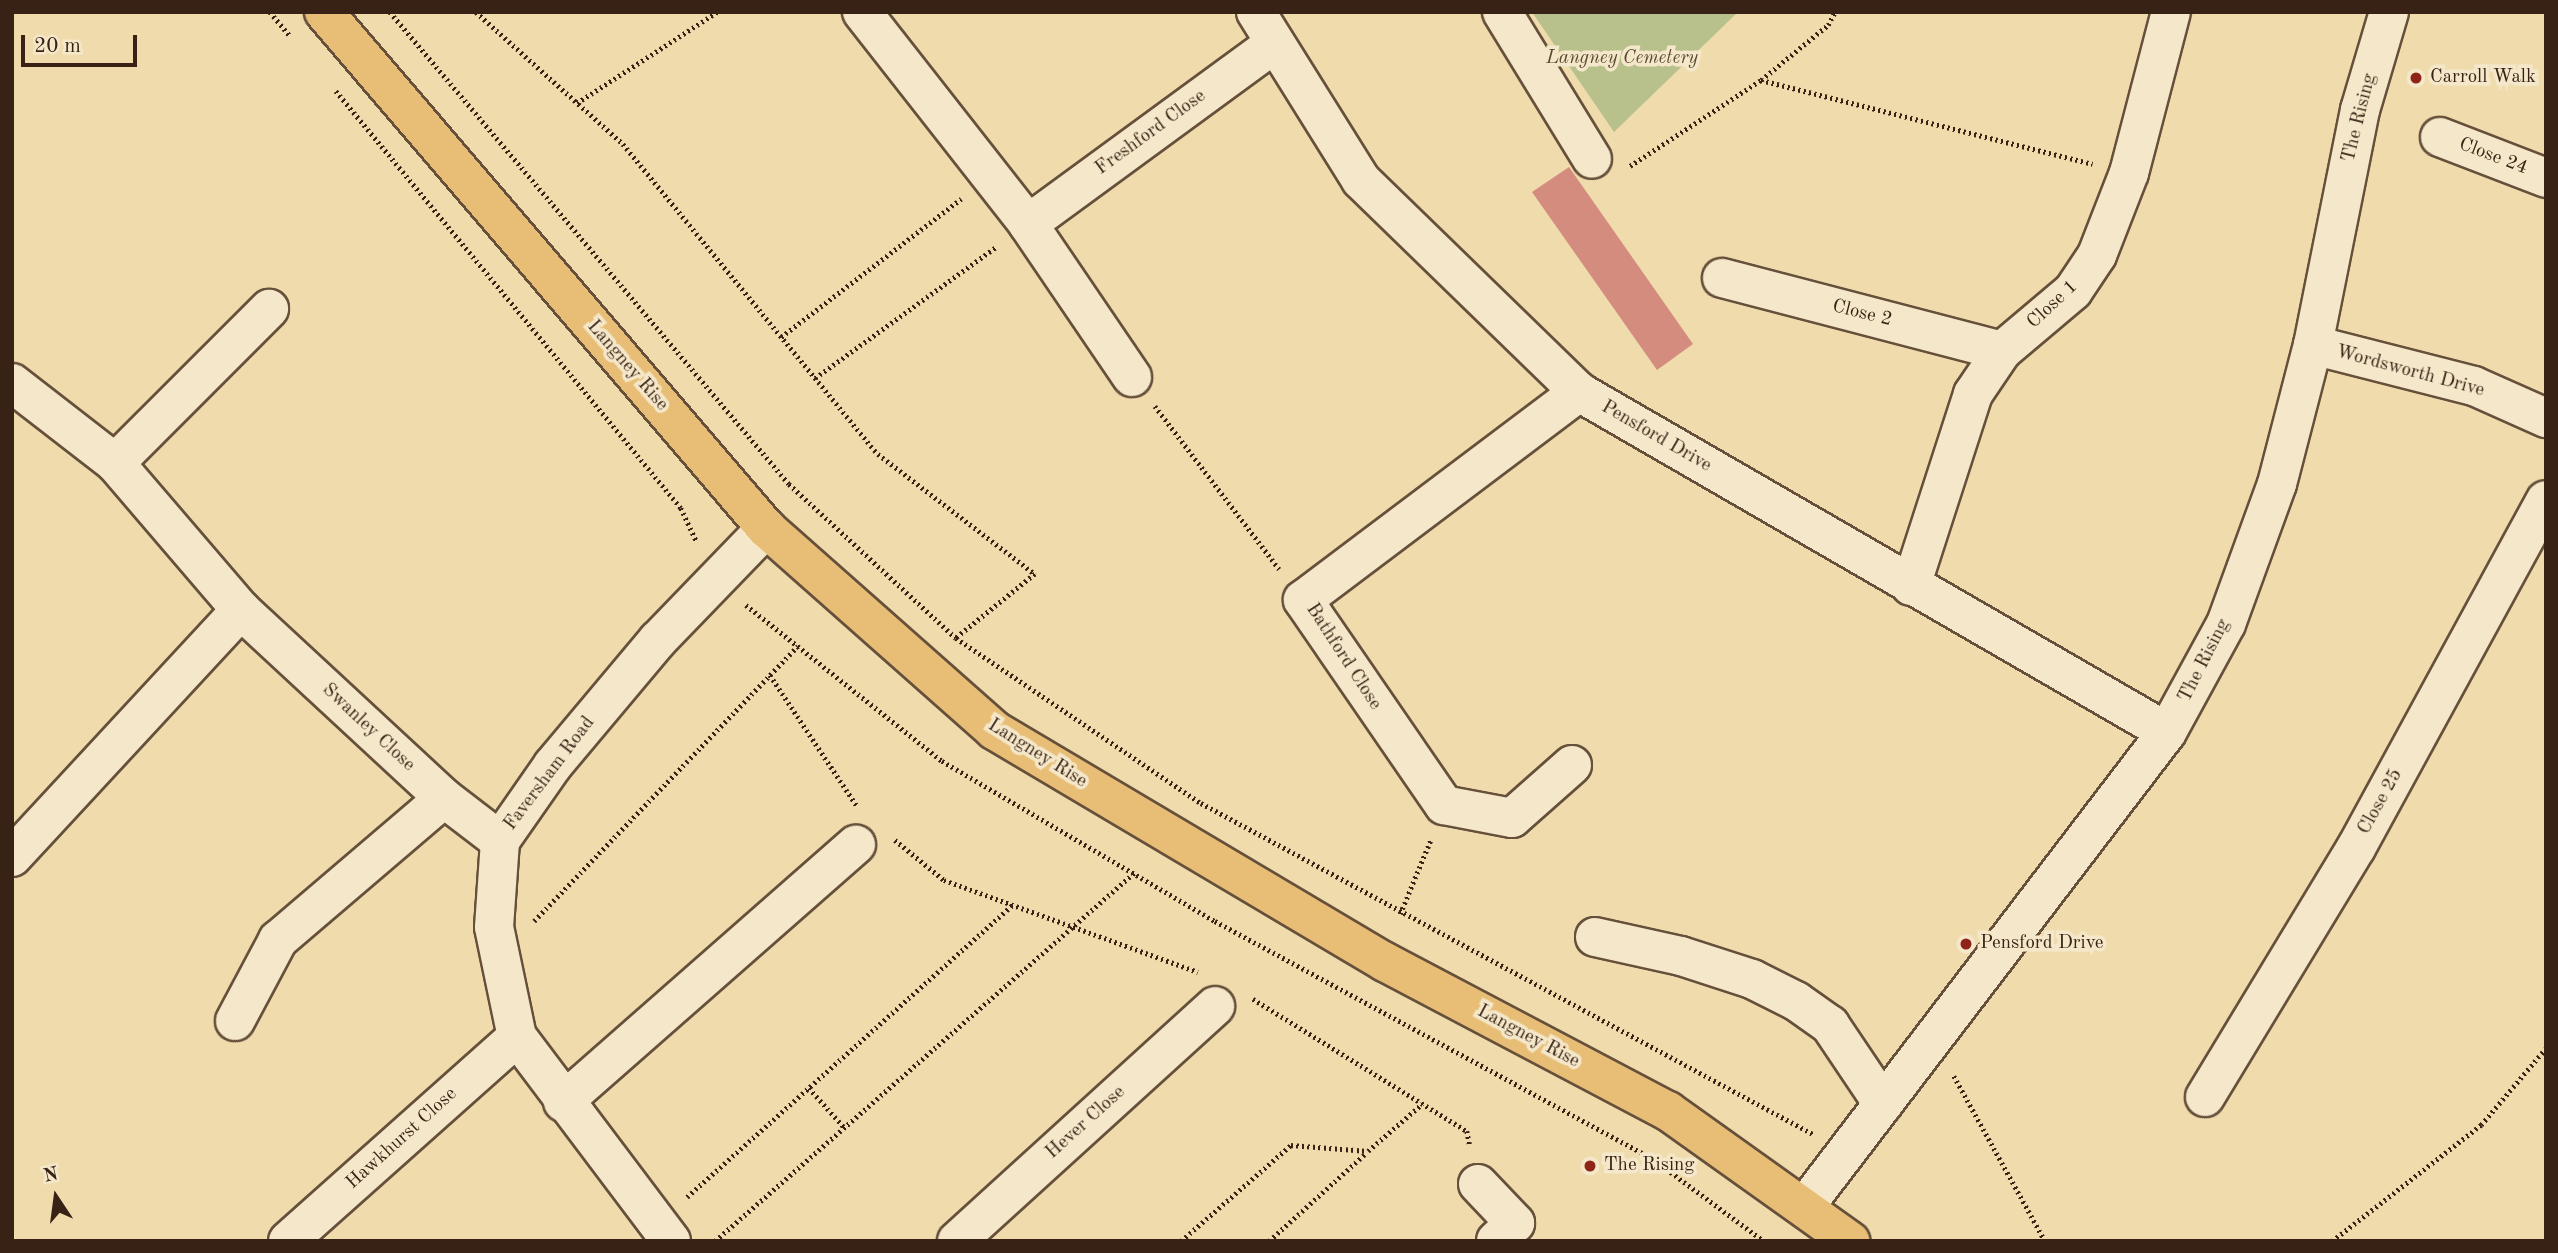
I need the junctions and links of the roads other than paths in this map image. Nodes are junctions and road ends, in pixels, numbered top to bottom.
1 (324, 12) edge
2 (862, 12) edge
3 (1502, 12) edge
4 (2171, 12) edge
5 (2389, 12) edge
6 (1266, 27) edge
7 (2440, 137) dead end
8 (1592, 159) road end
9 (2546, 178) edge
10 (1028, 224) junction
11 (1722, 278) dead end
12 (269, 309) dead end
13 (2313, 345) junction
14 (2002, 351) junction
15 (1132, 377) road end
16 (12, 383) edge
17 (1580, 392) junction
18 (2546, 418) edge
19 (115, 463) junction
20 (2546, 500) edge
21 (766, 528) junction
22 (1911, 586) junction
23 (241, 610) junction
24 (2167, 733) junction
25 (1572, 765) dead end
26 (444, 799) junction
27 (868, 830) road end
28 (500, 841) junction
29 (12, 857) edge
30 (1595, 937) dead end
31 (1219, 990) road end
32 (235, 1021) dead end
33 (517, 1037) junction
34 (2205, 1097) dead end
35 (563, 1102) junction
36 (1883, 1104) junction
37 (1478, 1184) road end
38 (1805, 1206) junction
39 (665, 1232) edge
40 (288, 1241) edge
41 (957, 1241) edge
42 (1496, 1241) edge
43 (1850, 1241) edge

1 - 21 main road, Langney Rise
2 - 10 street
3 - 8 street
4 - 14 street, Close 1
5 - 13 street, The Rising
6 - 10 street, Freshford Close
6 - 17 street, Pensford Drive
7 - 9 street, Close 24
10 - 15 street
11 - 14 street, Close 2
12 - 19 street
13 - 18 street, Wordsworth Drive
13 - 24 street, The Rising
14 - 22 street, Close 1
16 - 19 street, Swanley Close
17 - 22 street, Pensford Drive
17 - 25 street, Bathford Close
19 - 23 street, Swanley Close
20 - 34 street, Close 25
21 - 28 street, Faversham Road
21 - 38 main road, Langney Rise
22 - 24 street, Pensford Drive
23 - 26 street, Swanley Close
23 - 29 street
24 - 36 street, The Rising
26 - 28 street, Swanley Close
26 - 32 street
27 - 35 street
28 - 33 street, Faversham Road
30 - 36 street
31 - 41 street, Hever Close
33 - 35 street, Faversham Road
33 - 40 street, Hawkhurst Close
35 - 39 street, Faversham Road
36 - 38 street, The Rising
37 - 42 street
38 - 43 main road, Langney Rise

